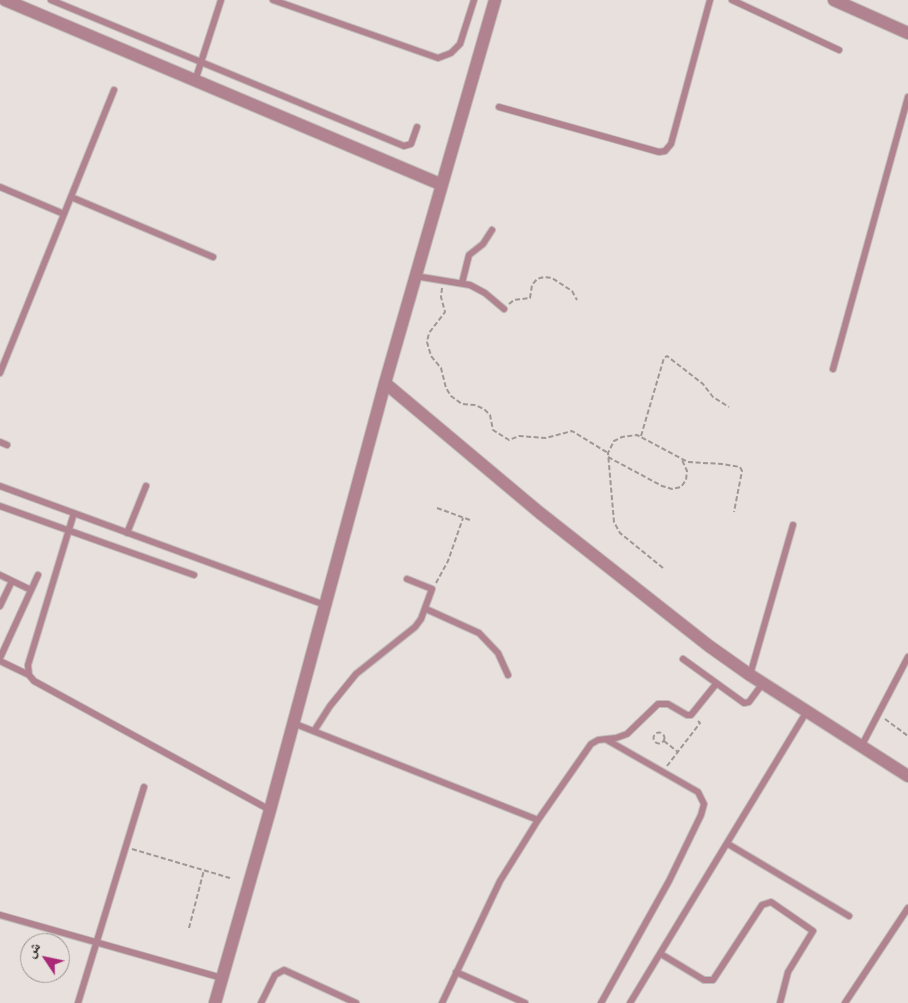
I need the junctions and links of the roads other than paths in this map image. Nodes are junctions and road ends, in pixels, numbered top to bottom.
1 (5, 0) edge
2 (51, 0) edge
3 (221, 0) edge
4 (273, 0) edge
5 (474, 0) edge
6 (495, 0) edge
7 (710, 0) edge
8 (732, 0) edge
9 (834, 0) edge
10 (908, 33) edge
11 (839, 50) dead end
12 (201, 63) junction
13 (196, 81) junction
14 (114, 90) dead end
15 (908, 97) edge
16 (499, 107) dead end
17 (417, 126) dead end
18 (440, 184) junction
19 (0, 187) edge
20 (71, 197) junction
21 (64, 214) junction
22 (492, 230) dead end
23 (213, 256) dead end
24 (415, 276) junction
25 (462, 283) junction
26 (504, 309) road end
27 (833, 369) dead end
28 (0, 374) edge
29 (385, 383) junction
30 (0, 486) edge
31 (146, 486) dead end
32 (0, 506) edge
33 (74, 513) junction
34 (793, 525) dead end
35 (69, 530) junction
36 (127, 533) junction
37 (0, 575) edge
38 (38, 575) dead end
39 (194, 575) dead end
40 (407, 579) dead end
41 (12, 581) junction
42 (31, 590) junction
43 (1, 603) edge
44 (325, 605) junction
45 (426, 609) junction
46 (3, 643) edge
47 (908, 657) edge
48 (0, 660) edge
49 (683, 660) dead end
50 (750, 675) junction
51 (29, 676) junction
52 (508, 676) dead end
53 (763, 683) junction
54 (716, 684) junction
55 (807, 711) junction
56 (293, 723) junction
57 (314, 731) junction
58 (606, 739) junction
59 (862, 746) junction
60 (908, 776) edge
61 (144, 787) dead end
62 (270, 810) junction
63 (538, 820) junction
64 (728, 844) junction
65 (908, 908) edge
66 (0, 914) edge
67 (849, 916) dead end
68 (96, 942) junction
69 (661, 954) junction
70 (456, 972) junction
71 (222, 978) junction
72 (78, 1003) edge
73 (215, 1003) edge
74 (262, 1003) edge
75 (356, 1003) edge
76 (442, 1003) edge
77 (525, 1003) edge
78 (602, 1003) edge
79 (630, 1003) edge
80 (780, 1003) edge
81 (845, 1003) edge

1 - 13 street
2 - 12 lane
3 - 12 lane
4 - 5 lane
6 - 18 street
7 - 16 lane
8 - 11 lane
9 - 10 street
12 - 13 lane
12 - 17 lane
13 - 18 street
14 - 20 lane
15 - 27 lane
18 - 24 street
19 - 21 lane
20 - 21 lane
20 - 23 lane
21 - 28 lane
22 - 25 lane
24 - 25 lane
24 - 29 street
25 - 26 lane
29 - 44 street
29 - 50 street
30 - 33 lane
31 - 36 lane
32 - 35 lane
33 - 35 lane
33 - 36 lane
34 - 50 lane
35 - 39 lane
35 - 51 lane
36 - 44 lane
37 - 41 lane
38 - 42 lane
40 - 45 lane
41 - 42 lane
41 - 43 lane
42 - 46 lane
44 - 56 street
45 - 52 lane
45 - 57 lane
46 - 48 lane
47 - 59 lane
48 - 51 lane
49 - 54 lane
50 - 53 street
51 - 62 lane
53 - 54 lane
53 - 55 street
54 - 58 lane
55 - 59 street
55 - 64 lane
56 - 57 lane
56 - 62 street
57 - 63 lane
58 - 63 lane
58 - 78 lane
59 - 60 street
61 - 68 lane
62 - 71 street
63 - 70 lane
64 - 67 lane
64 - 69 lane
65 - 81 lane
66 - 68 lane
68 - 71 lane
68 - 72 lane
69 - 79 lane
69 - 80 lane
70 - 76 lane
70 - 77 lane
71 - 73 street
74 - 75 lane

